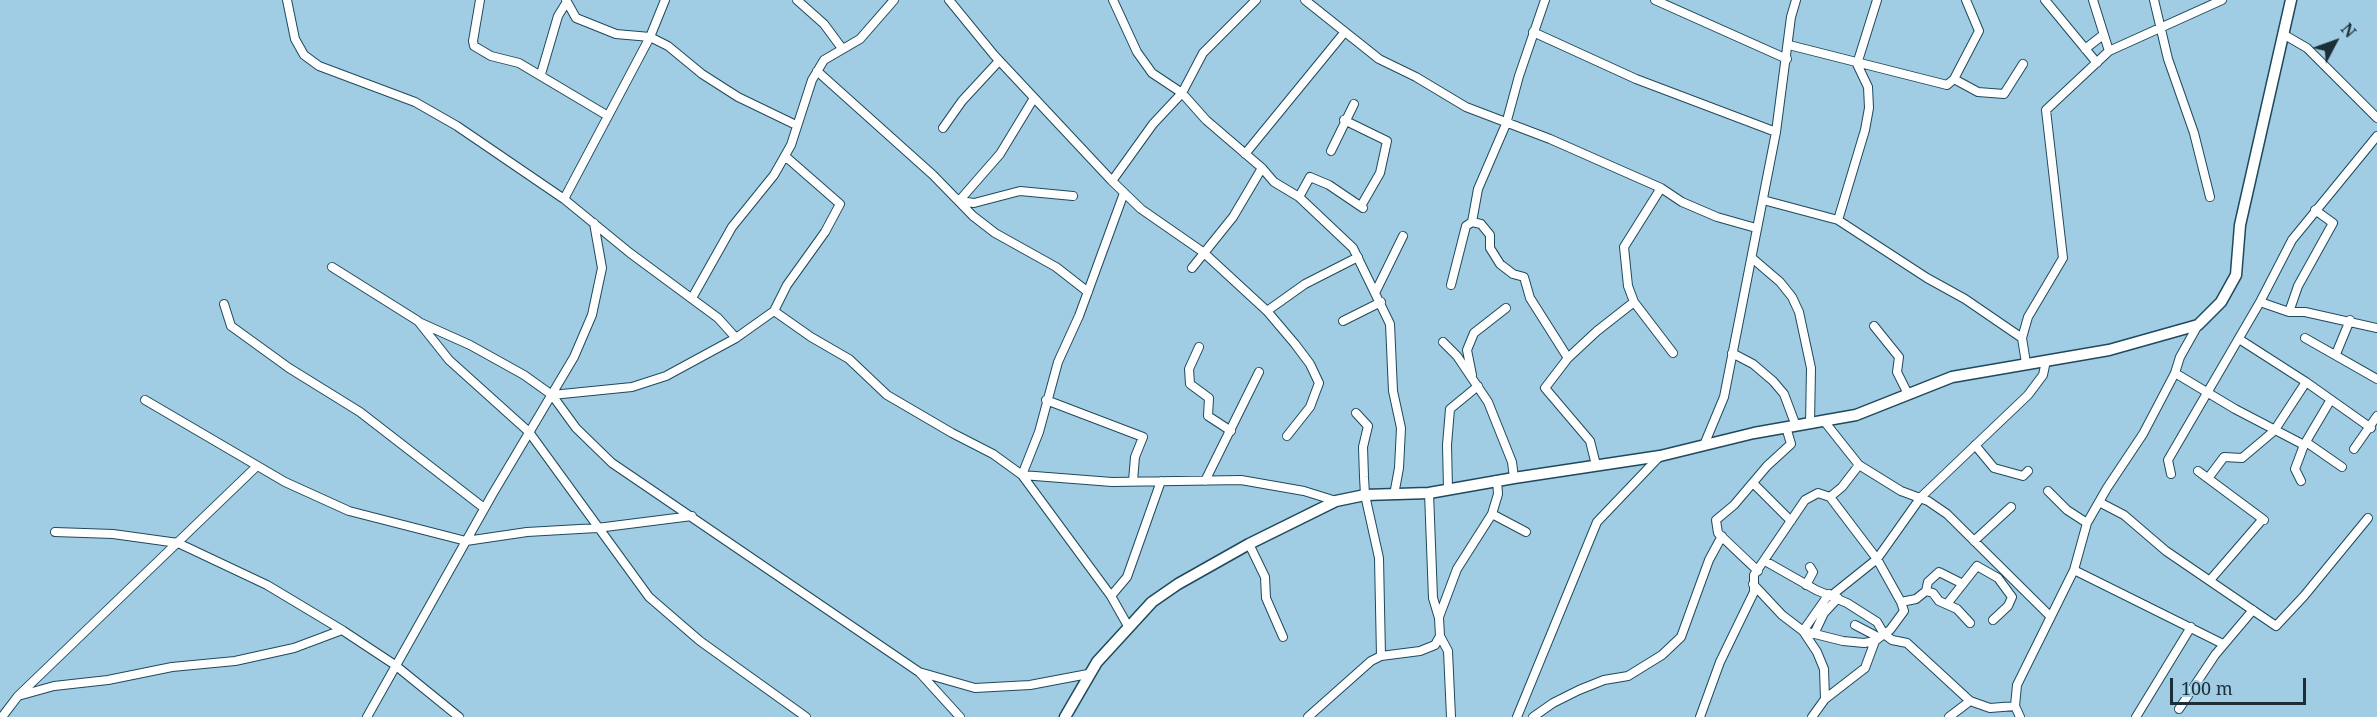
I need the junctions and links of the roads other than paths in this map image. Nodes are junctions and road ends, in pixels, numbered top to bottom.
1 (287, 0) edge
2 (480, 0) edge
3 (664, 0) edge
4 (796, 0) edge
5 (894, 0) edge
6 (949, 0) edge
7 (1113, 0) edge
8 (1256, 0) edge
9 (1305, 0) edge
10 (1545, 0) edge
11 (1655, 0) edge
12 (1796, 0) edge
13 (1877, 0) edge
14 (1966, 0) edge
15 (2045, 0) edge
16 (2093, 0) edge
17 (2154, 0) edge
18 (2222, 0) edge
19 (2291, 0) edge
20 (566, 2) edge
21 (2160, 28) junction
22 (1533, 32) junction
23 (1344, 33) junction
24 (2283, 34) junction
25 (2103, 35) junction
26 (650, 37) junction
27 (1789, 45) junction
28 (841, 47) junction
29 (2085, 49) junction
30 (2109, 51) junction
31 (1787, 59) junction
32 (999, 61) junction
33 (2097, 63) junction
34 (1857, 64) junction
35 (2023, 64) dead end
36 (817, 71) junction
37 (541, 74) junction
38 (1954, 79) junction
39 (1182, 93) junction
40 (1034, 98) junction
41 (1354, 104) dead end
42 (608, 116) junction
43 (2377, 118) edge
44 (1344, 120) junction
45 (1506, 124) junction
46 (796, 125) junction
47 (943, 128) dead end
48 (1776, 132) junction
49 (2377, 136) edge
50 (1331, 151) dead end
51 (1245, 154) junction
52 (785, 156) junction
53 (1262, 168) junction
54 (1112, 181) junction
55 (1661, 188) junction
56 (1124, 193) junction
57 (1073, 196) dead end
58 (1299, 197) junction
59 (2211, 197) dead end
60 (564, 199) junction
61 (1763, 200) junction
62 (959, 201) junction
63 (2315, 210) junction
64 (1838, 220) junction
65 (1472, 222) junction
66 (594, 223) junction
67 (1756, 228) junction
68 (1402, 237) dead end
69 (1203, 252) junction
70 (1358, 257) junction
71 (1752, 258) junction
72 (332, 267) dead end
73 (1192, 268) dead end
74 (1451, 285) dead end
75 (1376, 291) junction
76 (1088, 292) junction
77 (692, 298) junction
78 (1381, 302) junction
79 (1634, 302) junction
80 (2260, 302) junction
81 (224, 304) dead end
82 (1506, 308) dead end
83 (1267, 310) junction
84 (774, 311) junction
85 (2289, 312) junction
86 (2350, 320) junction
87 (418, 321) junction
88 (1343, 321) dead end
89 (2199, 325) junction
90 (1874, 326) dead end
91 (2377, 328) edge
92 (736, 338) junction
93 (2022, 338) junction
94 (2305, 338) dead end
95 (2238, 339) junction
96 (1443, 342) dead end
97 (1199, 346) dead end
98 (1732, 353) junction
99 (1673, 354) dead end
100 (2336, 354) junction
101 (1568, 358) junction
102 (2046, 361) junction
103 (2026, 363) junction
104 (1259, 372) dead end
105 (2175, 373) junction
106 (2377, 379) edge
107 (2306, 382) junction
108 (1476, 383) junction
109 (2207, 393) junction
110 (1908, 394) junction
111 (552, 395) junction
112 (145, 400) dead end
113 (1046, 400) junction
114 (2330, 401) junction
115 (1356, 413) dead end
116 (2377, 416) edge
117 (1824, 422) junction
118 (1810, 424) junction
119 (1791, 426) junction
120 (2371, 428) junction
121 (2274, 430) junction
122 (1231, 431) junction
123 (529, 432) junction
124 (1287, 436) dead end
125 (2305, 443) junction
126 (1704, 445) junction
127 (1975, 446) junction
128 (2354, 449) dead end
129 (1660, 456) junction
130 (1596, 465) junction
131 (1859, 465) junction
132 (257, 466) junction
133 (2342, 467) dead end
134 (2028, 471) dead end
135 (2198, 471) dead end
136 (2171, 474) dead end
137 (1022, 475) junction
138 (2208, 477) junction
139 (1514, 478) junction
140 (1497, 480) junction
141 (1133, 481) junction
142 (1161, 481) junction
143 (1206, 481) junction
144 (2301, 481) dead end
145 (1754, 484) junction
146 (1448, 489) junction
147 (2048, 491) dead end
148 (1429, 493) junction
149 (1365, 495) junction
150 (1394, 495) junction
151 (1830, 497) junction
152 (1921, 497) junction
153 (1336, 501) junction
154 (2099, 502) junction
155 (2011, 507) dead end
156 (484, 508) junction
157 (1492, 514) junction
158 (692, 516) junction
159 (2368, 518) dead end
160 (1791, 521) junction
161 (2087, 523) junction
162 (597, 528) junction
163 (55, 532) dead end
164 (1526, 532) dead end
165 (1722, 536) junction
166 (466, 541) junction
167 (1974, 541) junction
168 (178, 543) junction
169 (1250, 544) junction
170 (1877, 559) junction
171 (1765, 561) junction
172 (1810, 567) dead end
173 (2074, 570) junction
174 (1758, 571) junction
175 (2211, 579) junction
176 (1961, 583) junction
177 (1754, 584) junction
178 (1806, 585) junction
179 (1926, 591) junction
180 (1112, 596) junction
181 (1833, 596) junction
182 (1901, 602) junction
183 (1947, 604) junction
184 (2253, 610) junction
185 (2050, 616) junction
186 (1439, 618) junction
187 (1993, 620) dead end
188 (1970, 623) dead end
189 (1855, 625) dead end
190 (1128, 626) junction
191 (2191, 627) junction
192 (342, 630) junction
193 (1803, 631) junction
194 (1814, 634) junction
195 (1440, 636) junction
196 (1283, 637) dead end
197 (1879, 637) junction
198 (2223, 644) junction
199 (1381, 656) junction
200 (395, 665) junction
201 (920, 672) junction
202 (1088, 674) junction
203 (18, 696) junction
204 (1825, 699) junction
205 (1970, 701) junction
206 (2015, 706) junction
207 (2179, 709) dead end
208 (2, 717) edge
209 (367, 717) edge
210 (459, 717) edge
211 (806, 717) edge
212 (960, 717) edge
213 (1065, 717) edge
214 (1308, 717) edge
215 (1451, 717) edge
216 (1516, 717) edge
217 (1533, 717) edge
218 (1700, 717) edge
219 (1812, 717) edge
220 (1949, 717) edge
221 (2020, 717) edge
222 (2136, 717) edge

1 - 60 street
2 - 37 street
3 - 26 street
4 - 28 street
5 - 28 street
6 - 32 street
7 - 39 street
8 - 39 street
9 - 23 street
10 - 22 street
11 - 31 street
12 - 27 street
13 - 34 street
14 - 38 street
15 - 29 street
16 - 25 street
17 - 21 street
18 - 21 street
19 - 24 main road
20 - 26 street
20 - 37 street
21 - 30 street
21 - 59 street
22 - 45 street
22 - 48 street
23 - 45 street
23 - 51 street
24 - 43 street
24 - 89 main road
25 - 29 street
25 - 30 street
26 - 42 street
26 - 46 street
27 - 31 street
27 - 34 street
28 - 36 street
29 - 33 street
30 - 33 street
31 - 48 street
32 - 40 street
32 - 47 street
33 - 93 street
34 - 38 street
34 - 64 street
35 - 38 street
36 - 46 street
36 - 62 street
37 - 42 street
39 - 51 street
39 - 54 street
40 - 54 street
40 - 62 street
41 - 44 street
42 - 60 street
44 - 50 street
44 - 58 street
45 - 55 street
45 - 65 street
46 - 52 street
48 - 61 street
49 - 63 street
51 - 53 street
52 - 77 street
52 - 84 street
53 - 58 street
53 - 69 street
54 - 56 street
55 - 67 street
55 - 79 street
56 - 69 street
56 - 76 street
57 - 62 street
58 - 70 street
60 - 66 street
61 - 64 street
61 - 67 street
62 - 76 street
63 - 80 street
63 - 85 street
64 - 93 street
65 - 74 street
65 - 101 street
66 - 77 street
66 - 111 street
67 - 71 street
68 - 75 street
69 - 73 street
69 - 83 street
70 - 75 street
70 - 83 street
71 - 98 street
71 - 118 street
72 - 87 street
75 - 78 street
76 - 113 street
77 - 92 street
78 - 88 street
78 - 150 street
79 - 99 street
79 - 101 street
80 - 85 street
80 - 95 street
81 - 156 street
82 - 108 street
83 - 124 street
84 - 92 street
84 - 137 street
85 - 86 street
86 - 91 street
86 - 100 street
87 - 111 street
87 - 123 street
89 - 102 main road
89 - 105 street
90 - 110 street
92 - 111 street
93 - 103 street
94 - 100 street
95 - 107 street
95 - 109 street
96 - 108 street
97 - 122 street
98 - 119 street
98 - 126 street
100 - 106 street
101 - 130 street
102 - 103 main road
102 - 127 street
103 - 110 main road
104 - 122 street
105 - 109 street
105 - 154 street
107 - 114 street
107 - 121 street
108 - 139 street
108 - 146 street
109 - 121 street
109 - 136 street
110 - 117 main road
111 - 123 street
111 - 158 street
112 - 132 street
113 - 137 street
113 - 141 street
114 - 120 street
114 - 125 street
115 - 149 street
116 - 120 street
117 - 118 main road
117 - 131 street
118 - 119 main road
119 - 126 main road
119 - 145 street
120 - 128 street
121 - 125 street
121 - 138 street
122 - 143 street
123 - 156 street
123 - 162 street
125 - 133 street
125 - 144 street
126 - 129 main road
127 - 134 street
127 - 152 street
129 - 130 main road
129 - 216 street
130 - 139 main road
131 - 151 street
131 - 152 street
132 - 166 street
132 - 168 street
135 - 138 street
137 - 141 street
137 - 180 street
138 - 175 street
139 - 140 main road
140 - 146 main road
140 - 157 street
141 - 142 street
142 - 143 street
142 - 180 street
143 - 153 street
145 - 160 street
145 - 165 street
146 - 148 main road
147 - 161 street
148 - 150 main road
148 - 186 street
149 - 150 main road
149 - 153 main road
149 - 199 street
151 - 160 street
151 - 170 street
152 - 167 street
152 - 170 street
153 - 169 main road
154 - 161 street
154 - 175 street
155 - 167 street
156 - 166 street
157 - 164 street
157 - 186 street
158 - 162 street
158 - 201 street
159 - 184 street
160 - 171 street
161 - 173 street
162 - 166 street
162 - 211 street
163 - 168 street
165 - 174 street
165 - 217 street
166 - 200 street
167 - 185 street
168 - 192 street
168 - 203 street
169 - 190 main road
169 - 196 street
170 - 181 street
170 - 182 street
171 - 174 street
171 - 178 street
172 - 178 street
173 - 185 street
173 - 191 street
174 - 177 street
175 - 184 street
176 - 179 street
176 - 183 street
176 - 187 street
177 - 193 street
177 - 218 street
178 - 181 street
179 - 182 street
179 - 183 street
180 - 190 street
181 - 193 street
181 - 194 street
181 - 197 street
182 - 197 street
183 - 188 street
184 - 198 street
185 - 206 street
186 - 195 street
189 - 197 street
190 - 202 main road
191 - 198 street
191 - 222 street
192 - 200 street
192 - 203 street
193 - 194 street
193 - 204 street
194 - 197 street
195 - 199 street
195 - 215 street
197 - 204 street
197 - 205 street
198 - 207 street
199 - 214 street
200 - 209 street
200 - 210 street
201 - 202 street
201 - 212 street
202 - 213 main road
203 - 208 street
204 - 219 street
205 - 206 street
205 - 220 street
206 - 221 street

